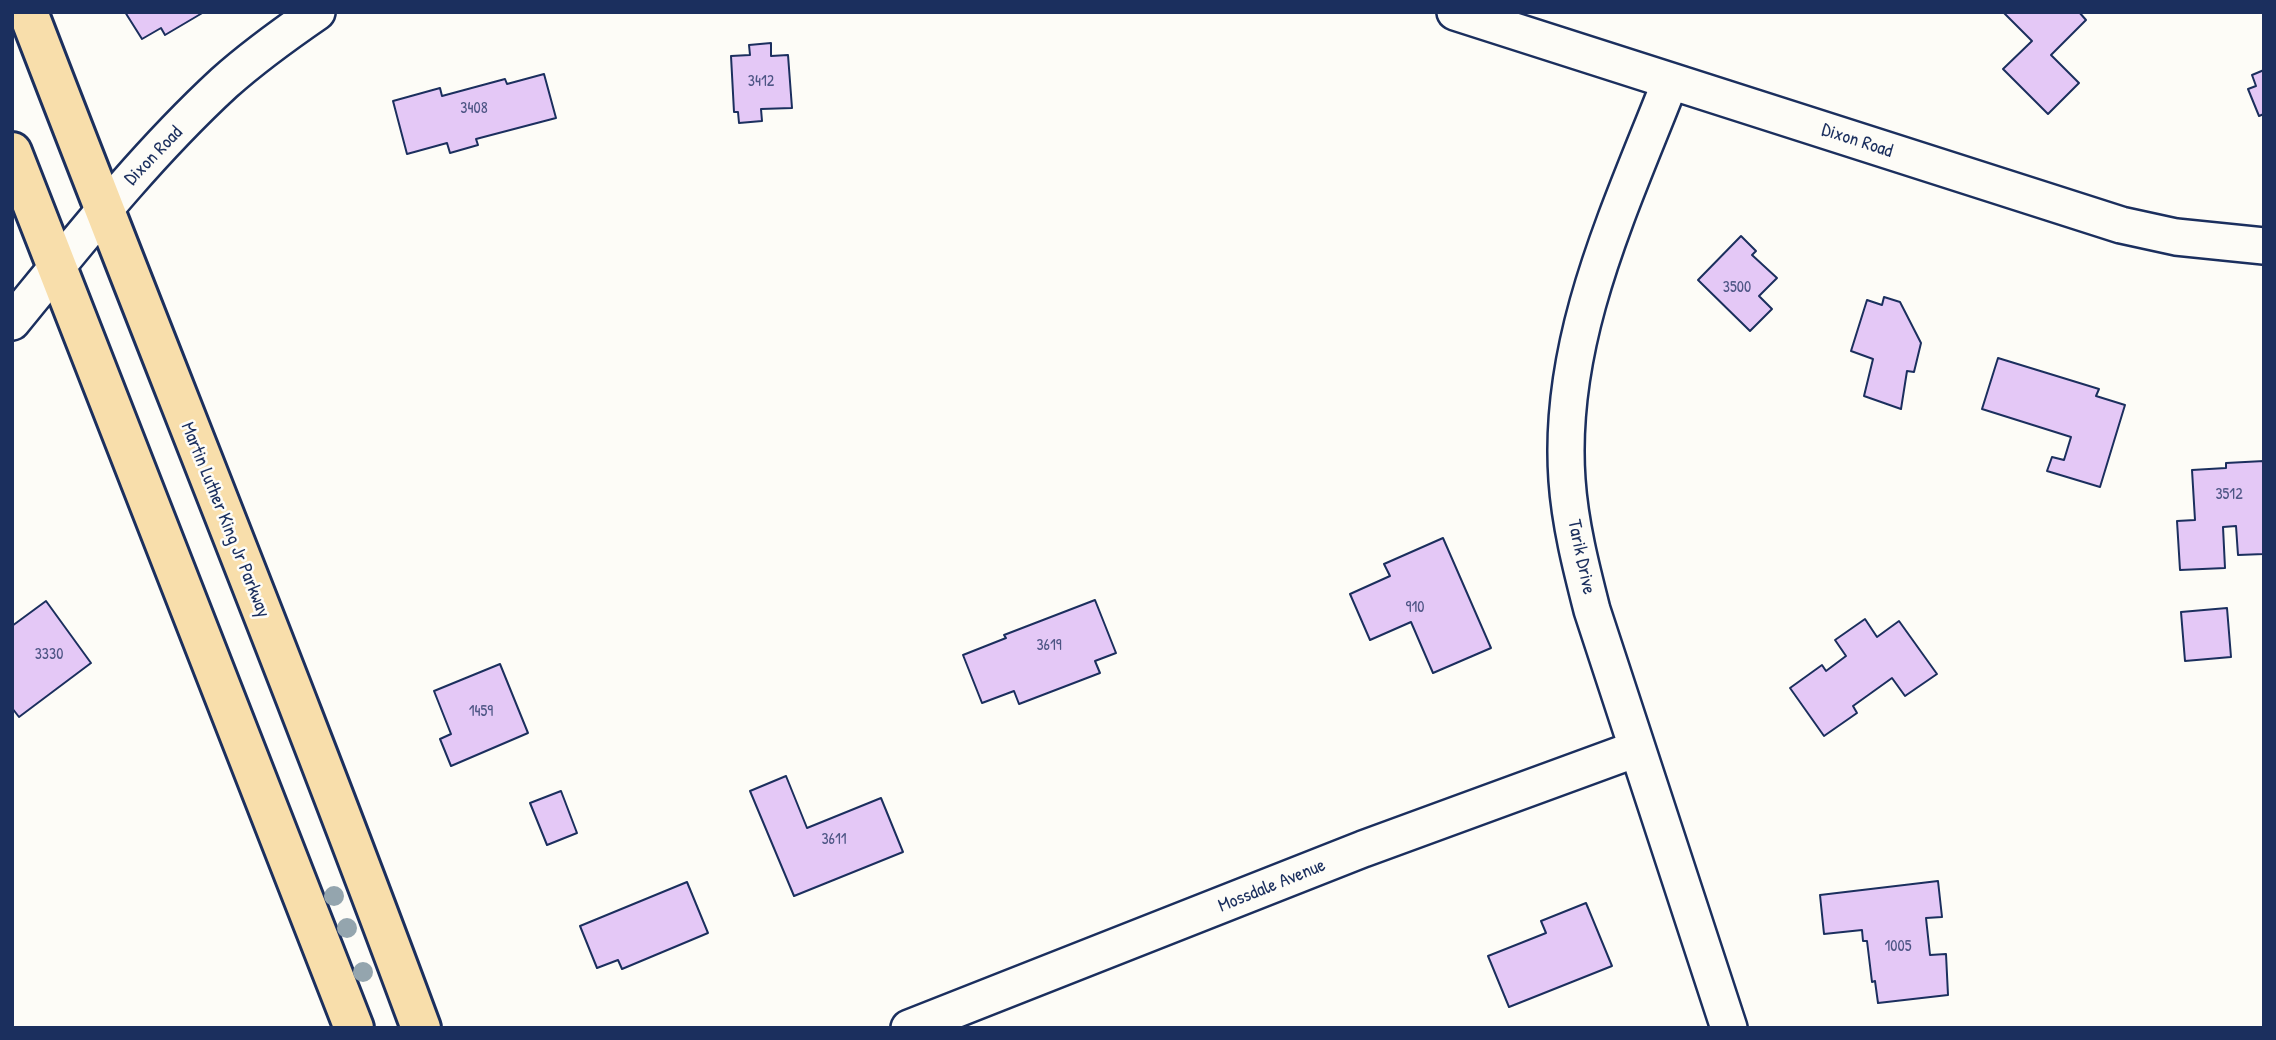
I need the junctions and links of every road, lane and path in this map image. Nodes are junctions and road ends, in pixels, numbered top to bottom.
1 (28, 12) edge
2 (317, 12) edge
3 (1455, 12) edge
4 (1670, 82) junction
5 (12, 152) edge
6 (103, 211) junction
7 (2264, 246) edge
8 (57, 269) junction
9 (12, 322) edge
10 (1636, 749) junction
11 (354, 1028) edge
12 (421, 1028) edge
13 (909, 1028) edge
14 (1729, 1028) edge

1 - 6 main road, Martin Luther King Jr Parkway
2 - 6 street, Dixon Road
3 - 4 street, Dixon Road
4 - 7 street, Dixon Road
4 - 10 street, Tarik Drive
5 - 8 main road
6 - 8 street, Dixon Road
6 - 12 main road, Martin Luther King Jr Parkway
8 - 9 street, Dixon Road
8 - 11 main road
10 - 13 street, Mossdale Avenue
10 - 14 street, Tarik Drive

